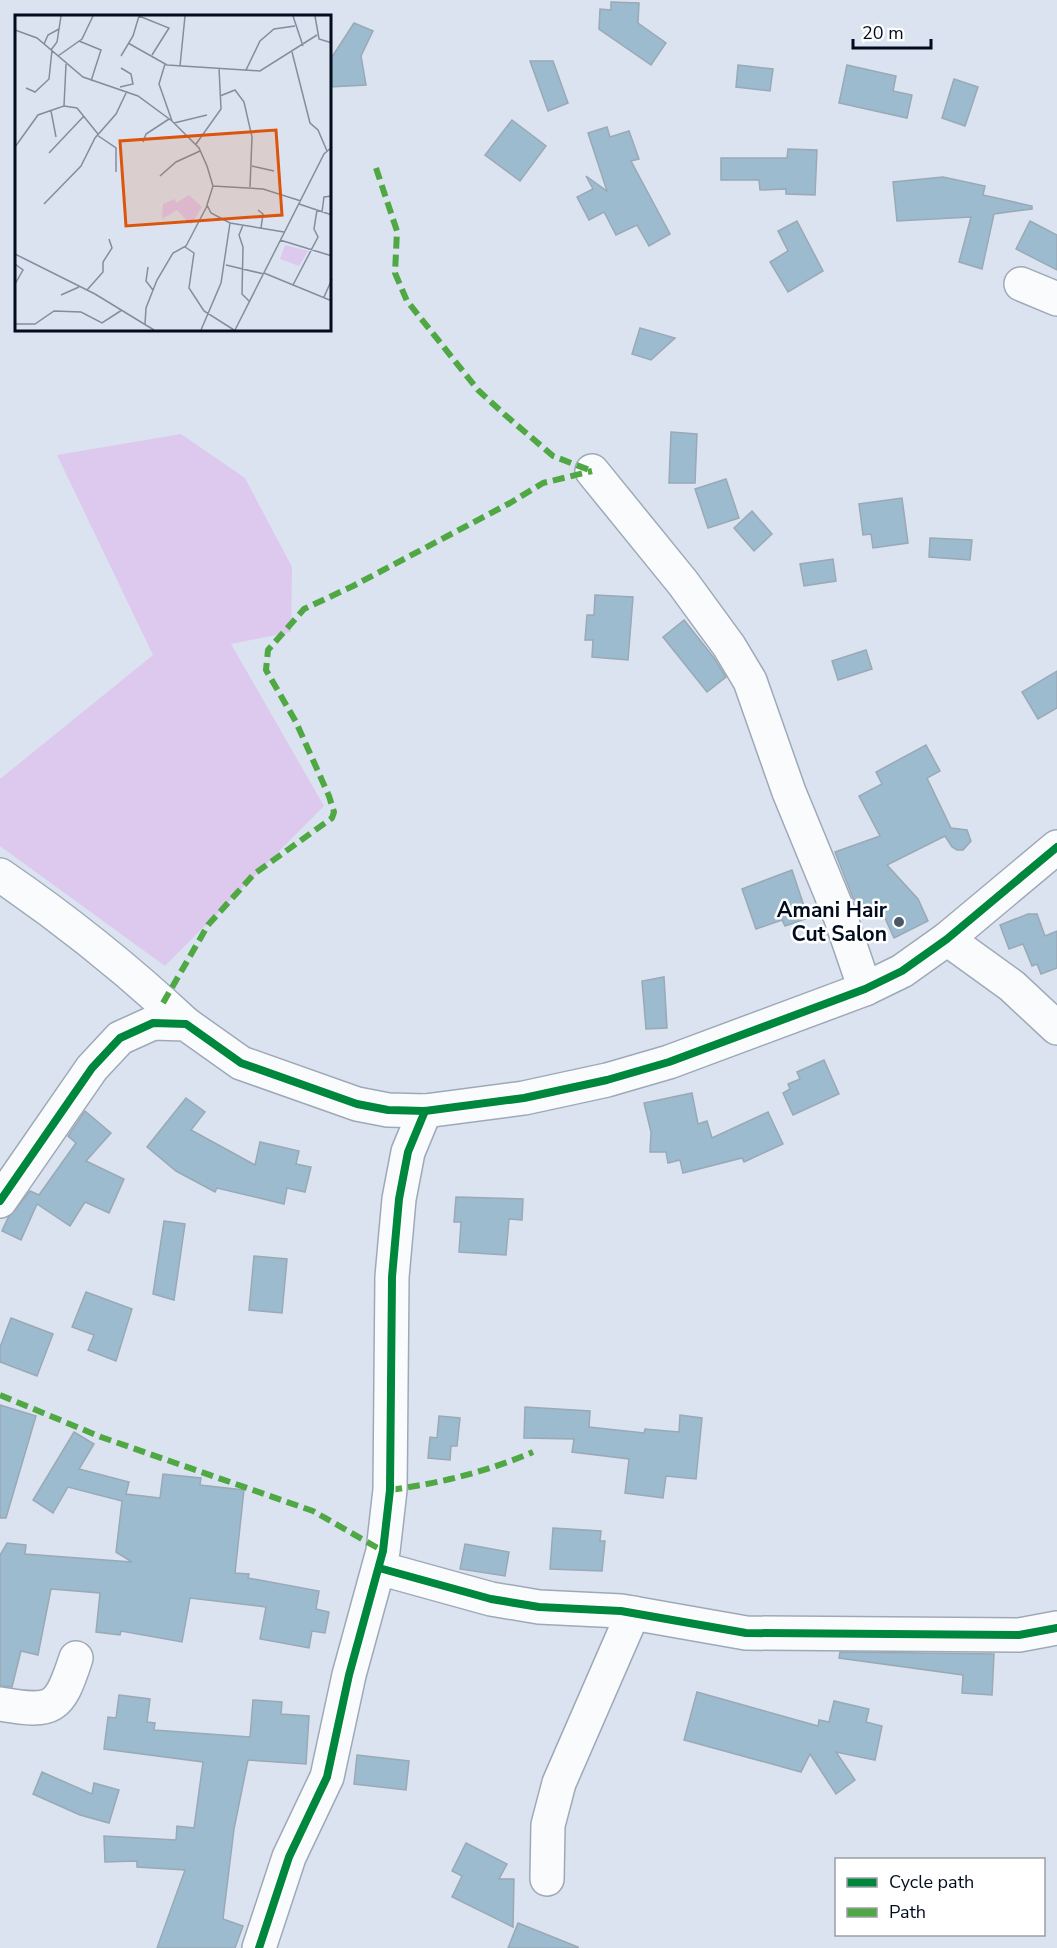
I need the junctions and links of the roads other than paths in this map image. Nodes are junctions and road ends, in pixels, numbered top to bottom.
1 (1021, 284) dead end
2 (1057, 299) edge
3 (591, 471) dead end
4 (1057, 847) edge
5 (0, 875) edge
6 (947, 939) junction
7 (865, 989) junction
8 (186, 1024) junction
9 (1057, 1028) edge
10 (425, 1111) junction
11 (0, 1201) edge
12 (379, 1568) junction
13 (633, 1613) junction
14 (1057, 1628) edge
15 (76, 1658) dead end
16 (0, 1704) edge
17 (547, 1879) dead end
18 (259, 1948) edge

1 - 2 street
3 - 7 street
4 - 6 street
5 - 8 street
6 - 7 street
6 - 9 street
7 - 10 street
8 - 10 street
8 - 11 street
10 - 12 street
12 - 13 street
12 - 18 street
13 - 14 street
13 - 17 street
15 - 16 street

